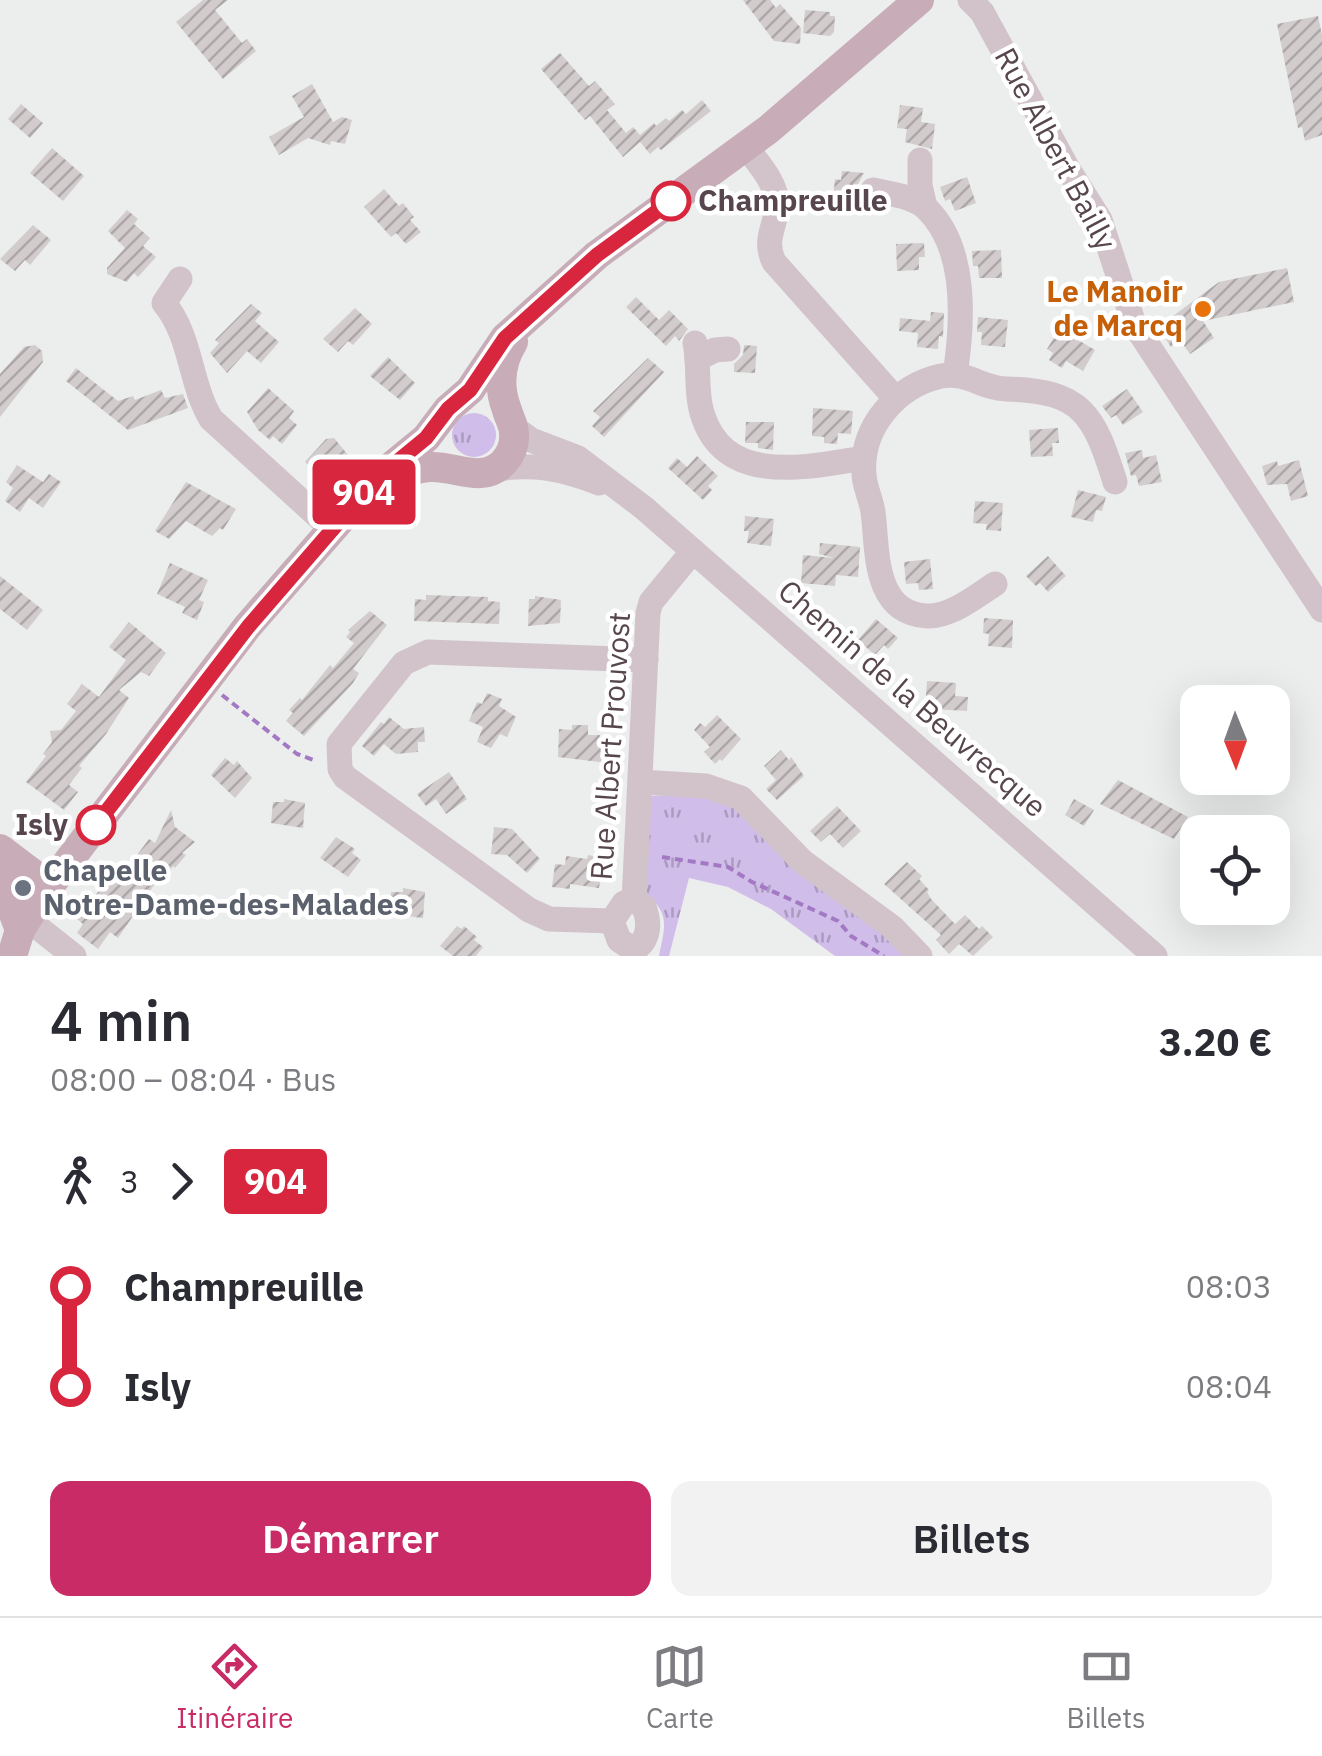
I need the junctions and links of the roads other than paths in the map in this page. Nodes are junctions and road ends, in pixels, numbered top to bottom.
1 (919, 0) edge
2 (970, 0) edge
3 (746, 147) junction
4 (920, 160) dead end
5 (873, 190) dead end
6 (925, 207) junction
7 (180, 279) dead end
8 (535, 311) junction
9 (728, 350) dead end
10 (956, 375) junction
11 (895, 398) junction
12 (449, 410) junction
13 (510, 420) junction
14 (864, 458) junction
15 (478, 471) junction
16 (1115, 482) dead end
17 (624, 493) junction
18 (334, 530) junction
19 (693, 551) junction
20 (995, 584) dead end
21 (1322, 610) edge
22 (646, 660) junction
23 (640, 782) junction
24 (0, 849) edge
25 (0, 877) edge
26 (49, 886) junction
27 (634, 900) junction
28 (612, 921) junction
29 (19, 935) edge
30 (635, 953) edge
31 (74, 956) edge
32 (920, 956) edge
33 (1155, 956) edge

1 - 3 main road
2 - 21 street, Rue Albert Bailly
3 - 8 main road
3 - 11 street
4 - 6 street
5 - 6 street
6 - 10 street
7 - 18 street
8 - 12 main road
8 - 13 main road
9 - 14 street
10 - 11 street
10 - 16 street
11 - 14 street
12 - 13 main road
12 - 15 main road
12 - 18 main road
13 - 15 main road
13 - 17 street, Chemin de la Beuvrecque
14 - 20 street
15 - 17 street, Chemin de la Beuvrecque
15 - 18 main road
17 - 19 street, Chemin de la Beuvrecque
18 - 26 main road
19 - 22 street, Rue Albert Prouvost
19 - 33 street, Chemin de la Beuvrecque
22 - 23 street, Rue Albert Prouvost
22 - 28 street
23 - 27 street, Rue Albert Prouvost
23 - 32 street
24 - 26 main road
25 - 29 main road
26 - 29 main road
27 - 28 street
27 - 30 street
28 - 30 street
29 - 31 street

